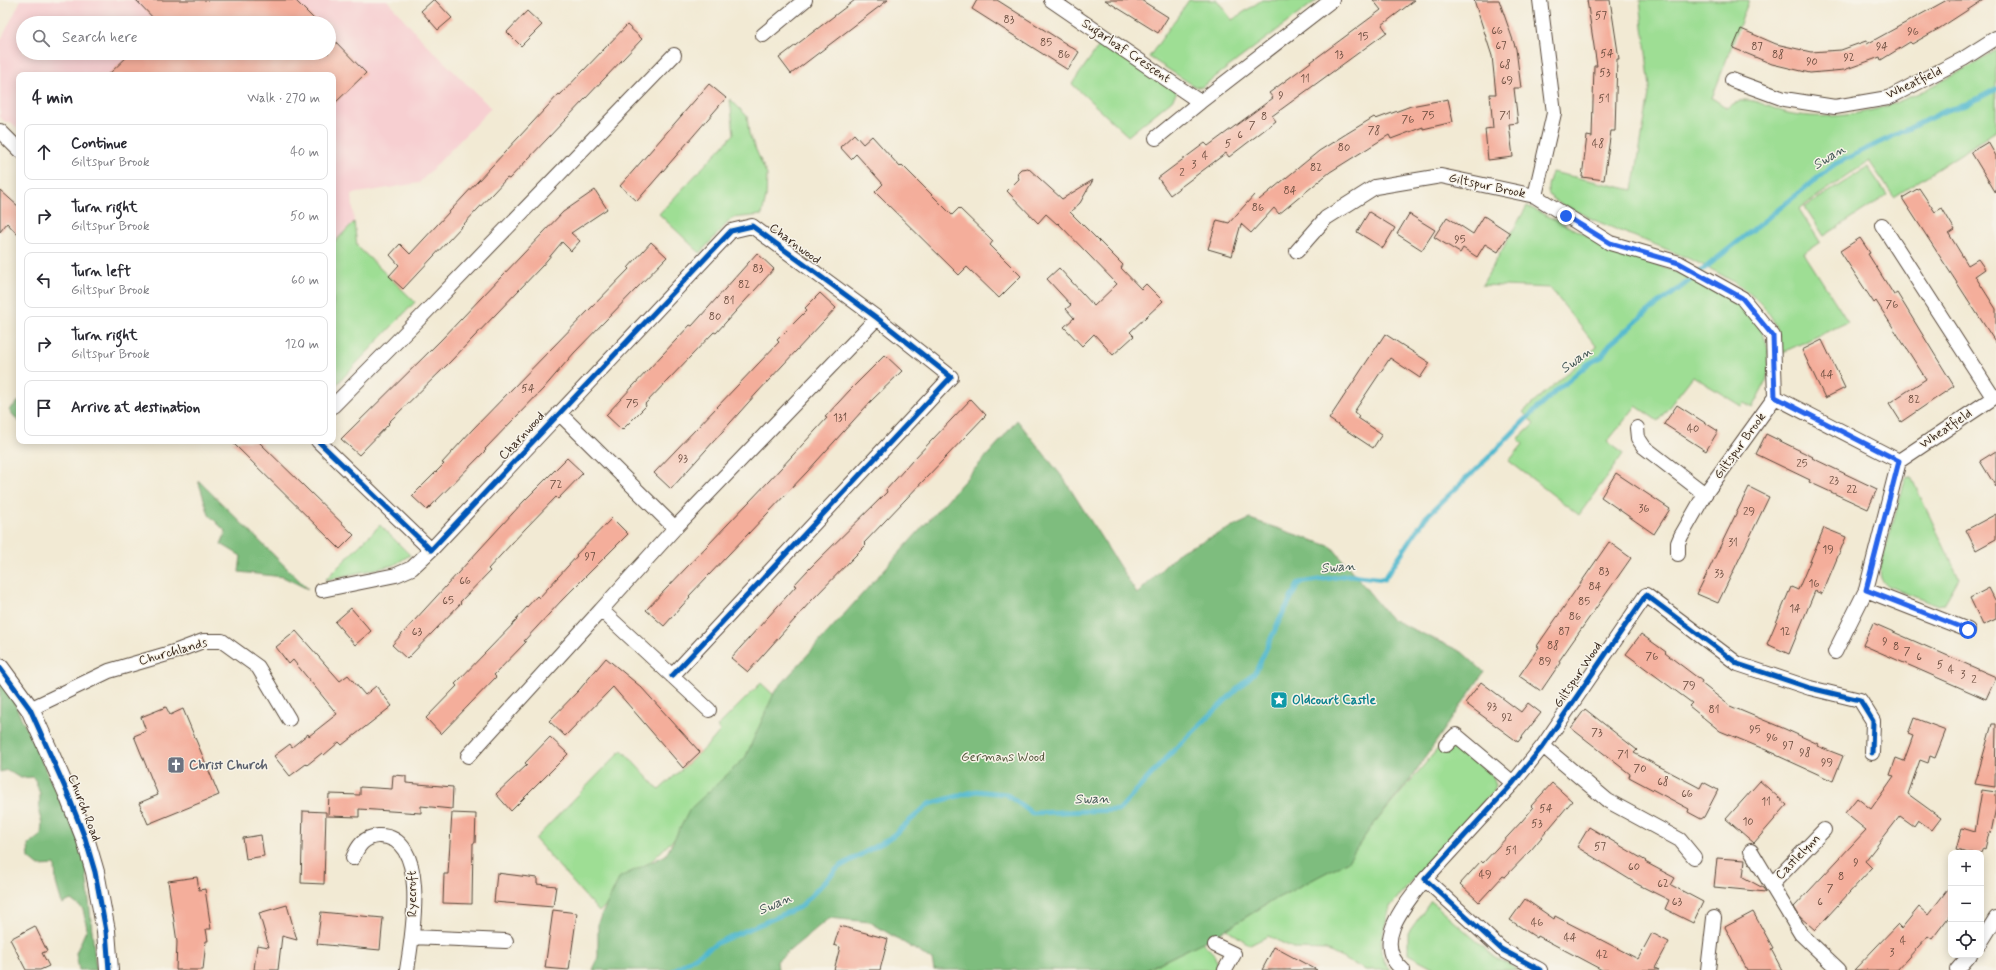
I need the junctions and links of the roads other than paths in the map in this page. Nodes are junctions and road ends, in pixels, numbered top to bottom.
1 (805, 0) edge
2 (1052, 0) edge
3 (1332, 0) edge
4 (1540, 0) edge
5 (763, 35) dead end
6 (1996, 38) edge
7 (674, 55) dead end
8 (1732, 80) dead end
9 (1200, 102) junction
10 (0, 131) edge
11 (1156, 138) dead end
12 (16, 147) edge
13 (1535, 196) junction
14 (1882, 225) dead end
15 (1297, 252) dead end
16 (877, 318) junction
17 (1994, 396) edge
18 (1775, 397) junction
19 (336, 403) edge
20 (559, 413) junction
21 (1637, 428) dead end
22 (321, 444) edge
23 (1899, 461) junction
24 (1705, 494) junction
25 (675, 528) junction
26 (431, 550) junction
27 (1678, 554) dead end
28 (322, 590) dead end
29 (1866, 590) junction
30 (601, 610) junction
31 (1968, 630) dead end
32 (1835, 652) dead end
33 (0, 668) edge
34 (672, 676) junction
35 (30, 710) junction
36 (709, 710) dead end
37 (289, 719) dead end
38 (1446, 745) dead end
39 (1543, 746) junction
40 (1872, 753) dead end
41 (468, 756) dead end
42 (1513, 783) junction
43 (1824, 830) dead end
44 (1751, 851) dead end
45 (1694, 857) dead end
46 (353, 858) dead end
47 (1425, 879) junction
48 (1771, 884) junction
49 (1714, 918) dead end
50 (1996, 918) edge
51 (412, 937) junction
52 (1984, 937) edge
53 (506, 941) dead end
54 (1216, 945) dead end
55 (1968, 958) edge
56 (109, 970) edge
57 (407, 970) edge
58 (1225, 970) edge
59 (1403, 970) edge
60 (1540, 970) edge
61 (1708, 970) edge
62 (1838, 970) edge
63 (1958, 970) edge

1 - 5 street
2 - 9 street, Sugarloaf Crescent
3 - 9 street
4 - 13 street, Giltspur Brook
6 - 8 street, Wheatfield
7 - 19 street
9 - 11 street
10 - 12 street
13 - 15 street, Giltspur Brook
13 - 18 street, Giltspur Brook
14 - 17 street, Wheatfield
16 - 20 street, Charnwood
16 - 25 street
16 - 34 street, Charnwood
17 - 23 street, Wheatfield
18 - 23 street
18 - 24 street, Giltspur Brook
20 - 25 street, Charnwood
20 - 26 street, Charnwood
21 - 24 street
22 - 26 street
23 - 29 street
24 - 27 street, Giltspur Brook
25 - 30 street
26 - 28 street, Charnwood
29 - 31 street
29 - 32 street
30 - 34 street
30 - 41 street
33 - 35 street, Church Road
34 - 36 street
35 - 37 street, Churchlands
35 - 56 street, Church Road
38 - 42 street
39 - 40 street, Giltspur Wood
39 - 42 street, Giltspur Wood
39 - 45 street
42 - 47 street, Giltspur Wood
43 - 48 street, Castlelynn
44 - 48 street, Castlelynn
46 - 51 street, Ryecroft
47 - 59 street, Giltspur Wood
47 - 60 street
48 - 62 street, Castlelynn
49 - 61 street
50 - 52 street
51 - 53 street
51 - 57 street, Ryecroft
54 - 58 street
55 - 63 street

